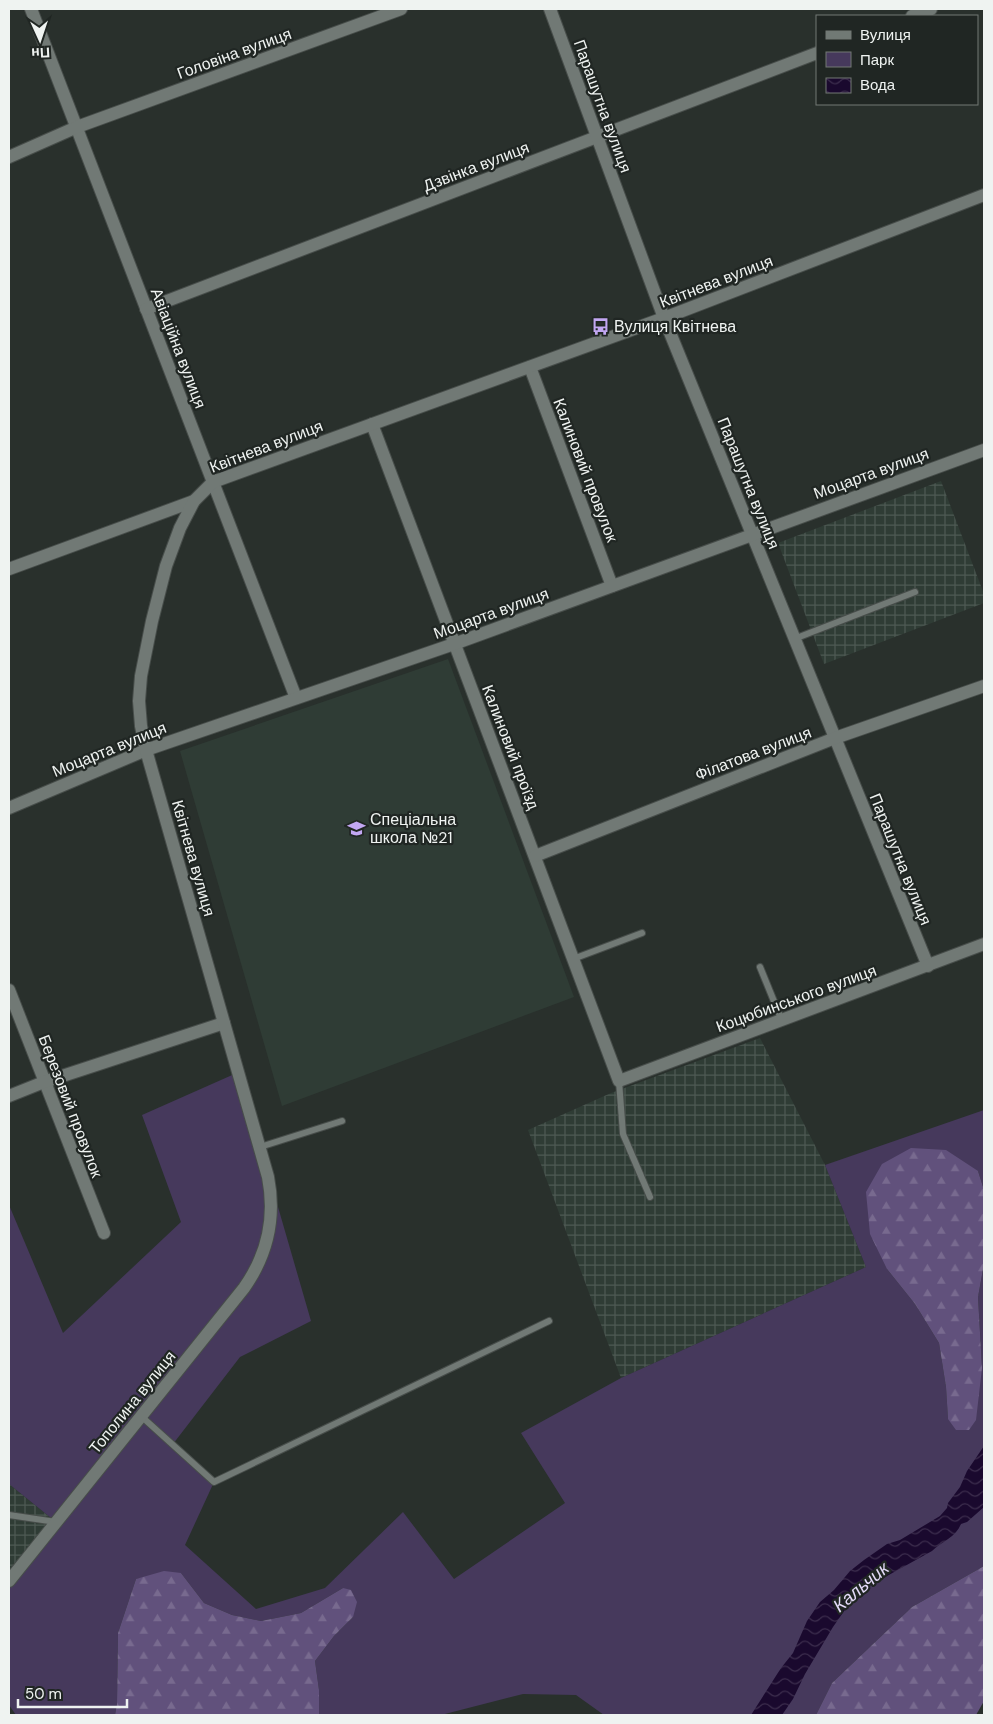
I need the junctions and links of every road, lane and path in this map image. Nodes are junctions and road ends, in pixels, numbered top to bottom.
1 (31, 9) edge
2 (402, 9) edge
3 (550, 9) edge
4 (931, 9) edge
5 (915, 15) edge
6 (816, 52) edge
7 (77, 127) junction
8 (597, 136) junction
9 (9, 157) edge
10 (984, 195) edge
11 (146, 309) junction
12 (664, 318) junction
13 (530, 367) junction
14 (372, 424) junction
15 (984, 450) edge
16 (213, 482) junction
17 (194, 501) junction
18 (752, 534) junction
19 (9, 569) edge
20 (612, 586) junction
21 (916, 592) dead end
22 (794, 639) junction
23 (454, 644) junction
24 (984, 686) edge
25 (296, 698) junction
26 (835, 738) junction
27 (146, 750) junction
28 (9, 808) edge
29 (534, 856) junction
30 (642, 933) dead end
31 (984, 944) edge
32 (573, 959) junction
33 (928, 966) junction
34 (760, 967) dead end
35 (9, 990) edge
36 (782, 1020) junction
37 (224, 1022) junction
38 (619, 1081) junction
39 (44, 1082) junction
40 (9, 1096) edge
41 (342, 1121) dead end
42 (260, 1147) junction
43 (650, 1197) dead end
44 (104, 1233) dead end
45 (269, 1236) joint
46 (549, 1320) dead end
47 (141, 1416) junction
48 (9, 1515) edge
49 (56, 1522) junction
50 (9, 1581) edge

1 - 7 street, Авіаційна вулиця
2 - 7 street, Головіна вулиця
3 - 8 street, Парашутна вулиця
4 - 5 street
6 - 8 street, Дзвінка вулиця
7 - 9 street, Головіна вулиця
7 - 11 street, Авіаційна вулиця
8 - 11 street, Дзвінка вулиця
8 - 12 street, Парашутна вулиця
10 - 12 street, Квітнева вулиця
11 - 16 street, Авіаційна вулиця
12 - 13 street, Квітнева вулиця
12 - 18 street, Парашутна вулиця
13 - 14 street, Квітнева вулиця
13 - 20 street, Калиновий провулок
14 - 16 street, Квітнева вулиця
14 - 23 street, Калиновий проїзд
15 - 18 street, Моцарта вулиця
16 - 17 street, Квітнева вулиця
16 - 25 street, Авіаційна вулиця
17 - 19 street
17 - 27 street, Квітнева вулиця
18 - 20 street, Моцарта вулиця
18 - 22 street, Парашутна вулиця
20 - 23 street, Моцарта вулиця
21 - 22 lane
22 - 26 street, Парашутна вулиця
23 - 25 street, Моцарта вулиця
23 - 29 street, Калиновий проїзд
24 - 26 street, Філатова вулиця
25 - 27 street, Моцарта вулиця
26 - 29 street, Філатова вулиця
26 - 33 street, Парашутна вулиця
27 - 28 street, Моцарта вулиця
27 - 37 street, Квітнева вулиця
29 - 32 street, Калиновий проїзд
30 - 32 lane
31 - 33 street, Коцюбинського вулиця
32 - 38 street, Калиновий проїзд
33 - 36 street, Коцюбинського вулиця
34 - 36 lane
35 - 39 street, Березовий провулок
36 - 38 street, Коцюбинського вулиця
37 - 39 street
37 - 42 street, Квітнева вулиця
38 - 43 lane
39 - 40 street
39 - 44 street, Березовий провулок
41 - 42 lane
42 - 45 street, Квітнева вулиця
45 - 47 street, Тополина вулиця
46 - 47 lane
47 - 49 street, Тополина вулиця
48 - 49 lane
49 - 50 street, Тополина вулиця

